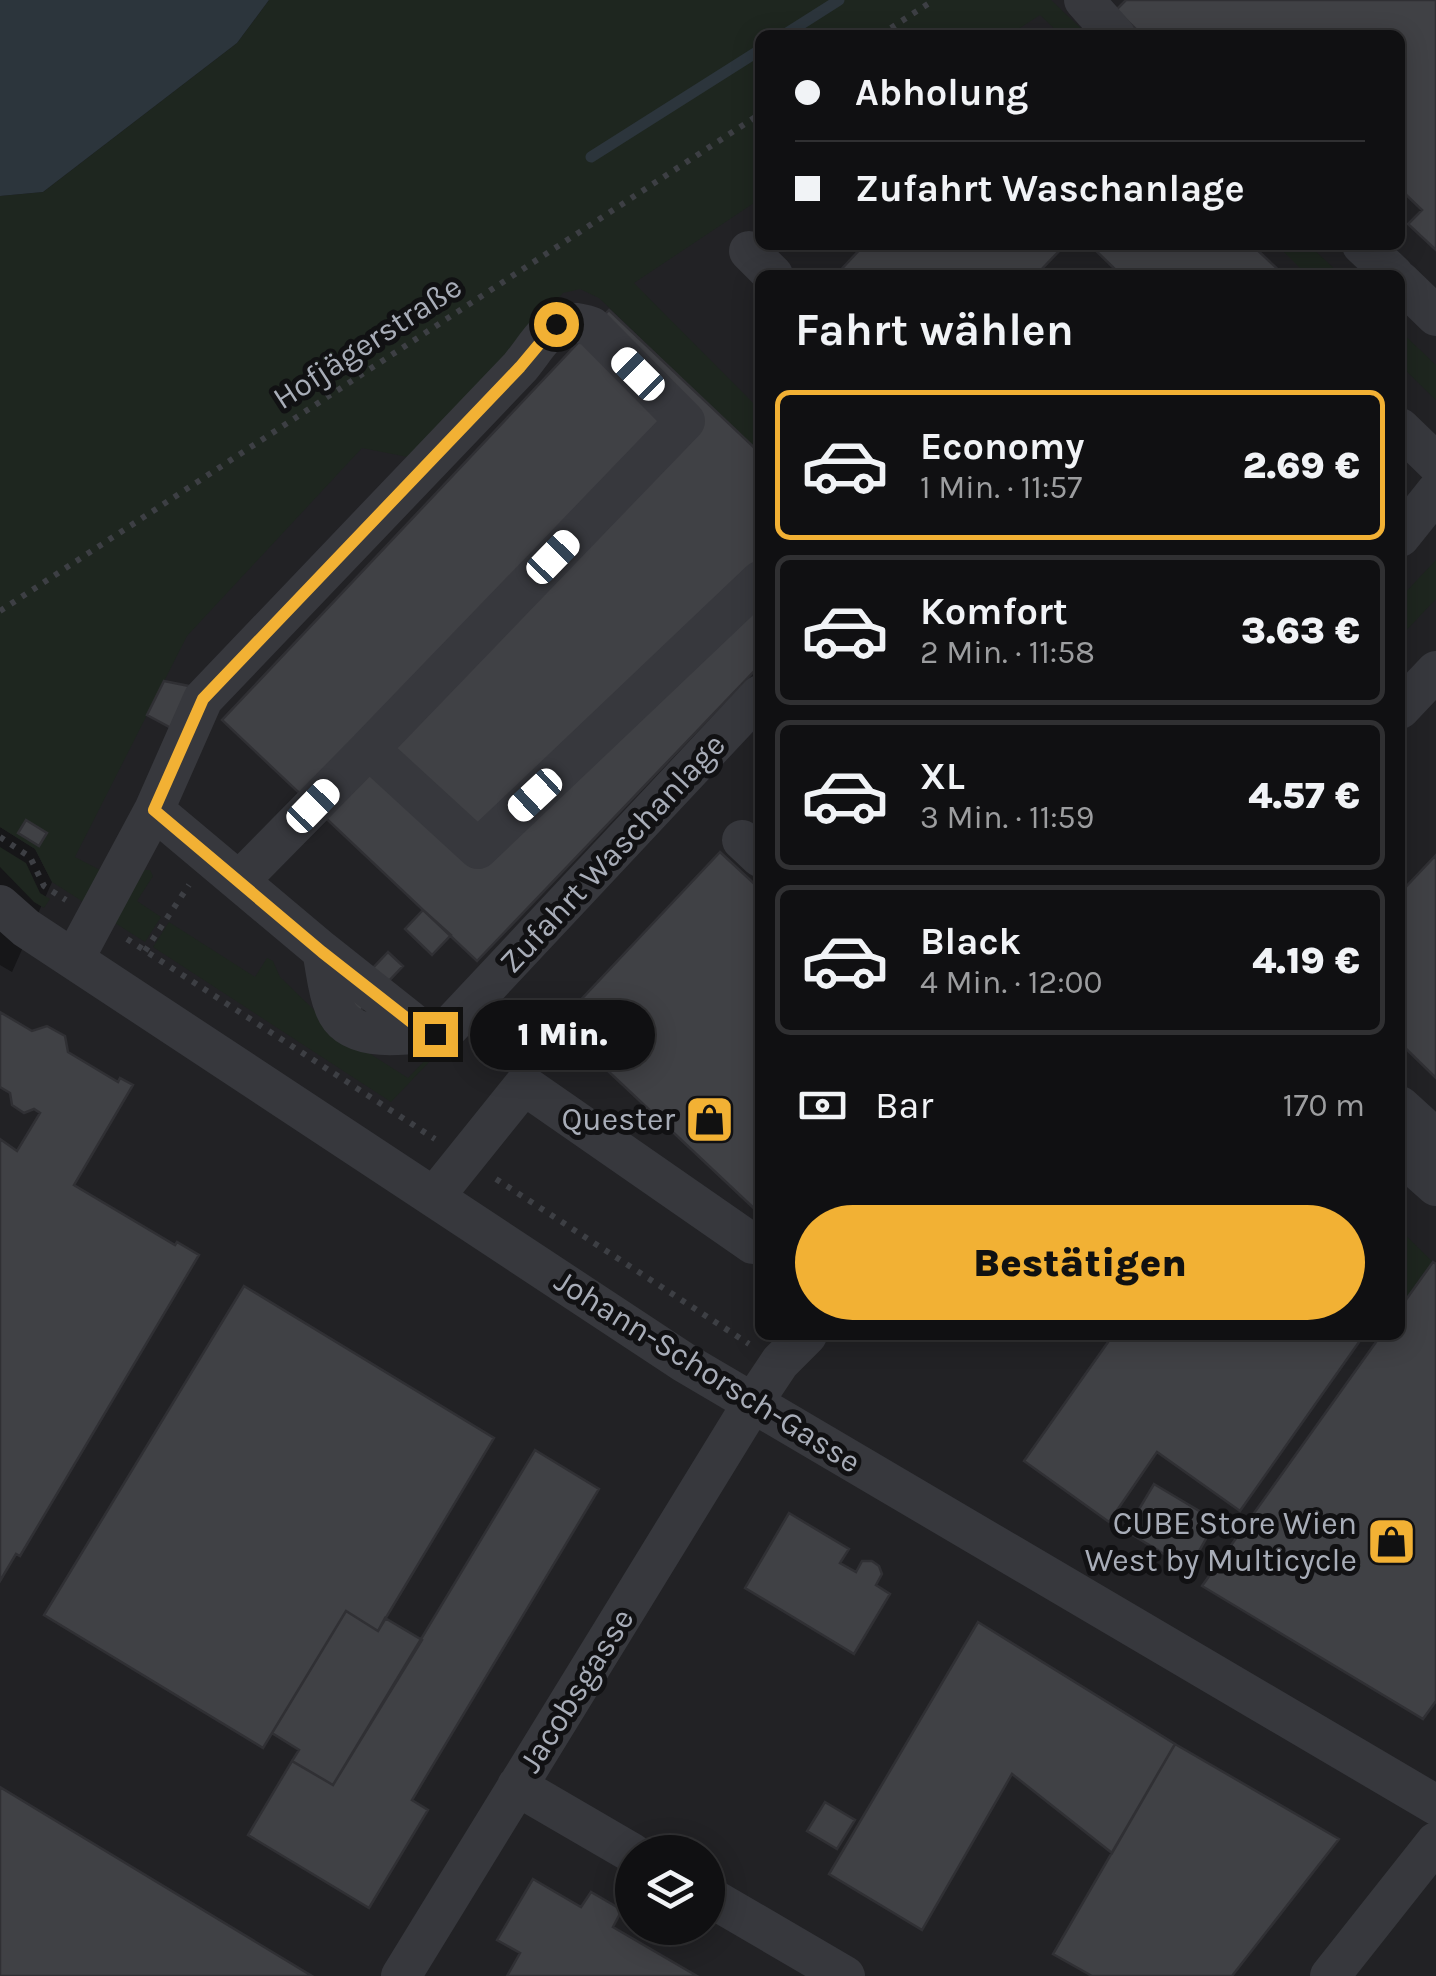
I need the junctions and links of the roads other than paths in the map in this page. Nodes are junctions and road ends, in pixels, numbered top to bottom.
1 (1084, 0) edge
2 (1111, 30) edge
3 (1367, 250) edge
4 (1389, 270) edge
5 (1405, 286) edge
6 (1436, 316) edge
7 (1405, 433) edge
8 (1436, 463) edge
9 (1436, 492) edge
10 (1405, 531) edge
11 (755, 586) edge
12 (1436, 671) edge
13 (755, 700) edge
14 (1405, 704) edge
15 (369, 748) junction
16 (154, 810) junction
17 (224, 868) junction
18 (0, 905) edge
19 (74, 960) junction
20 (1405, 1111) edge
21 (1436, 1139) edge
22 (1405, 1158) edge
23 (1436, 1186) edge
24 (434, 1197) junction
25 (753, 1244) dead end
26 (794, 1349) edge
27 (752, 1404) junction
28 (517, 1786) junction
29 (1436, 1805) edge
30 (1436, 1842) edge
31 (615, 1843) edge
32 (725, 1906) edge
33 (401, 1976) edge
34 (845, 1976) edge
35 (1330, 1976) edge

1 - 2 street
3 - 4 street
5 - 6 street
7 - 8 street
9 - 10 street
11 - 15 street
12 - 14 street
13 - 17 street, Zufahrt Waschanlage
15 - 16 street
15 - 17 street
16 - 17 street, Zufahrt Waschanlage
16 - 19 street
18 - 19 street, Johann-Schorsch-Gasse
19 - 24 street, Johann-Schorsch-Gasse
20 - 21 street
22 - 23 street
24 - 25 street
24 - 27 street, Johann-Schorsch-Gasse
26 - 27 street, Jacobsgasse
27 - 28 street, Jacobsgasse
27 - 29 street, Johann-Schorsch-Gasse
28 - 31 street
28 - 33 street, Jacobsgasse
30 - 35 street
32 - 34 street

